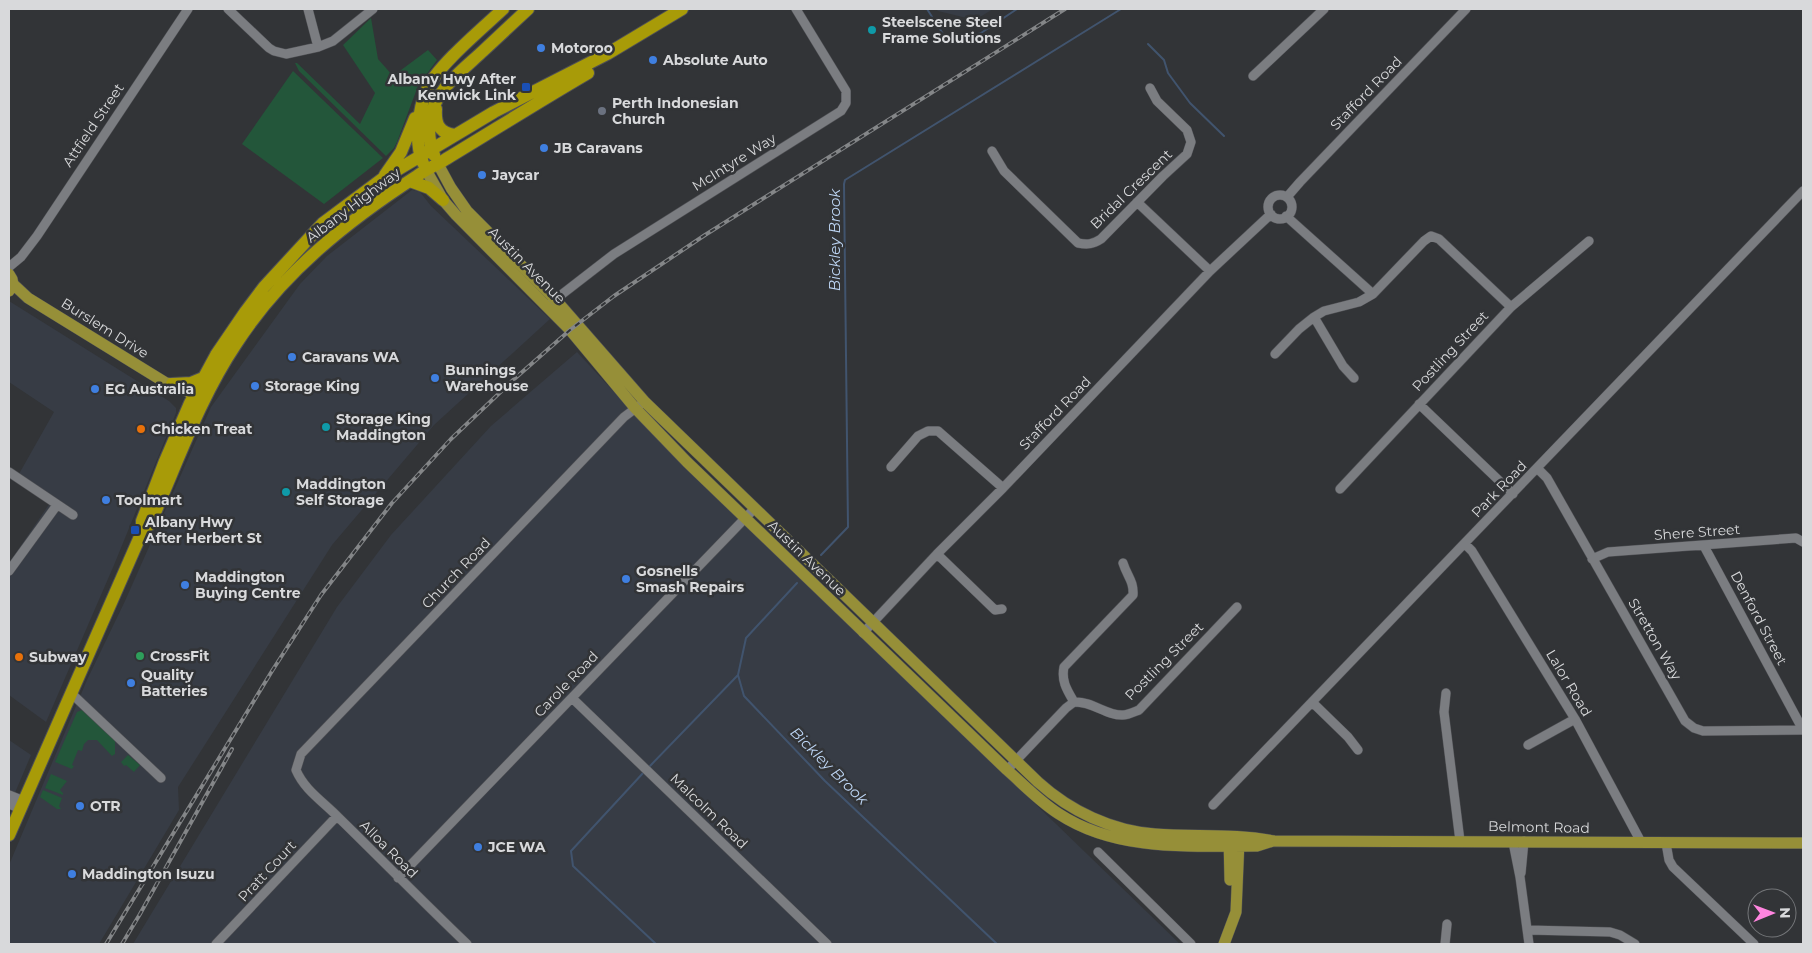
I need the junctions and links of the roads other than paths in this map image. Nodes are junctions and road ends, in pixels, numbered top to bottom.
1 (188, 9) edge
2 (228, 9) edge
3 (308, 9) edge
4 (374, 9) edge
5 (503, 9) edge
6 (528, 9) edge
7 (688, 9) edge
8 (796, 9) edge
9 (1324, 9) edge
10 (1462, 10) edge
11 (318, 47) junction
12 (1253, 76) dead end
13 (1150, 88) dead end
14 (427, 89) junction
15 (439, 96) junction
16 (455, 135) junction
17 (432, 149) junction
18 (992, 151) dead end
19 (420, 156) junction
20 (438, 164) junction
21 (426, 170) junction
22 (382, 180) junction
23 (410, 181) junction
24 (1803, 191) edge
25 (1287, 197) junction
26 (443, 200) junction
27 (1137, 202) junction
28 (1270, 214) junction
29 (1286, 216) junction
30 (1589, 241) dead end
31 (1210, 271) junction
32 (10, 281) edge
33 (1373, 294) junction
34 (552, 303) junction
35 (1510, 307) junction
36 (1314, 317) junction
37 (1276, 354) dead end
38 (203, 378) junction
39 (1354, 378) dead end
40 (169, 384) junction
41 (198, 402) junction
42 (1420, 404) junction
43 (640, 405) junction
44 (891, 467) dead end
45 (1538, 468) junction
46 (9, 472) edge
47 (1002, 488) junction
48 (1340, 489) dead end
49 (1513, 494) junction
50 (57, 504) junction
51 (754, 509) junction
52 (72, 515) dead end
53 (745, 519) junction
54 (1803, 542) edge
55 (1465, 544) junction
56 (1704, 546) junction
57 (937, 554) junction
58 (1592, 558) junction
59 (1123, 563) dead end
60 (9, 571) edge
61 (1236, 607) dead end
62 (1002, 609) dead end
63 (873, 624) junction
64 (863, 633) junction
65 (1446, 693) dead end
66 (72, 694) junction
67 (572, 698) junction
68 (1074, 702) junction
69 (1312, 702) junction
70 (1575, 719) junction
71 (1803, 730) edge
72 (1528, 745) dead end
73 (1358, 750) dead end
74 (1015, 761) junction
75 (296, 770) joint
76 (1006, 770) junction
77 (161, 778) dead end
78 (9, 795) edge
79 (17, 805) edge
80 (1213, 805) dead end
81 (337, 816) junction
82 (9, 835) edge
83 (1234, 841) junction
84 (1460, 841) junction
85 (1519, 842) junction
86 (1641, 842) junction
87 (1666, 843) junction
88 (1803, 843) edge
89 (1098, 852) dead end
90 (398, 878) junction
91 (1447, 924) dead end
92 (1528, 930) junction
93 (465, 943) edge
94 (216, 944) edge
95 (827, 944) edge
96 (1191, 944) edge
97 (1224, 944) edge
98 (1445, 944) edge
99 (1529, 944) edge
100 (1635, 944) edge
101 (1754, 944) edge

1 - 32 street, Attfield Street
2 - 11 street
3 - 11 street
4 - 11 street
5 - 14 highway
6 - 15 highway
7 - 16 highway, Albany Highway
7 - 20 highway, Albany Highway
8 - 34 street, McIntyre Way
9 - 12 street
10 - 25 street, Stafford Road
13 - 27 street, Bridal Crescent
14 - 19 highway
14 - 22 highway
15 - 16 highway
15 - 17 highway
16 - 17 highway, Albany Highway
17 - 19 highway, Albany Highway
17 - 20 highway
18 - 27 street, Bridal Crescent
19 - 21 highway
19 - 22 highway, Albany Highway
20 - 21 highway, Albany Highway
20 - 34 main road, Austin Avenue
21 - 23 highway, Albany Highway
21 - 26 main road, Austin Avenue
22 - 38 highway, Albany Highway
23 - 26 highway
23 - 41 highway, Albany Highway
24 - 45 street, Park Road
25 - 28 street, Stafford Road
25 - 29 street
26 - 34 main road, Austin Avenue
27 - 31 street
28 - 29 street
28 - 31 street, Stafford Road
29 - 33 street
30 - 35 street, Postling Street
31 - 47 street, Stafford Road
32 - 40 main road, Burslem Drive
33 - 35 street
33 - 36 street
34 - 43 main road, Austin Avenue
35 - 42 street, Postling Street
36 - 37 street
36 - 39 street
38 - 40 highway
38 - 41 highway, Albany Highway
40 - 41 main road, Burslem Drive
41 - 66 highway, Albany Highway
42 - 48 street, Postling Street
42 - 49 street
43 - 51 main road, Austin Avenue
43 - 53 main road, Austin Avenue
43 - 75 street, Church Road
44 - 47 street
45 - 49 street, Park Road
45 - 58 street, Stretton Way
46 - 50 street
47 - 57 street, Stafford Road
49 - 55 street, Park Road
50 - 52 street
50 - 60 street
51 - 53 street, Carole Road
51 - 63 main road, Austin Avenue
53 - 64 main road, Austin Avenue
53 - 67 street, Carole Road
54 - 56 street, Shere Street
55 - 69 street, Park Road
55 - 70 street, Lalor Road
56 - 58 street, Shere Street
56 - 71 street, Denford Street
57 - 62 street
57 - 63 street, Stafford Road
58 - 71 street, Stretton Way
59 - 68 street
61 - 68 street, Postling Street
63 - 64 street, Stafford Road
63 - 74 main road, Austin Avenue
64 - 76 main road, Austin Avenue
65 - 84 street
66 - 77 street
66 - 79 highway, Albany Highway
67 - 90 street, Carole Road
67 - 95 street, Malcolm Road
68 - 74 street
69 - 73 street
69 - 80 street, Park Road
70 - 72 street
70 - 86 street, Lalor Road
74 - 76 street
74 - 83 main road, Austin Avenue
75 - 81 street, Alloa Road
76 - 83 main road, Austin Avenue
78 - 79 street
79 - 82 highway, Albany Highway
81 - 90 street, Alloa Road
81 - 94 street, Pratt Court
83 - 84 main road, Belmont Road
83 - 97 main road
84 - 85 main road, Belmont Road
85 - 86 main road, Belmont Road
85 - 92 street
86 - 87 main road, Belmont Road
87 - 88 main road, Belmont Road
87 - 101 street
89 - 96 street
90 - 93 street, Alloa Road
91 - 98 street
92 - 99 street
92 - 100 street

